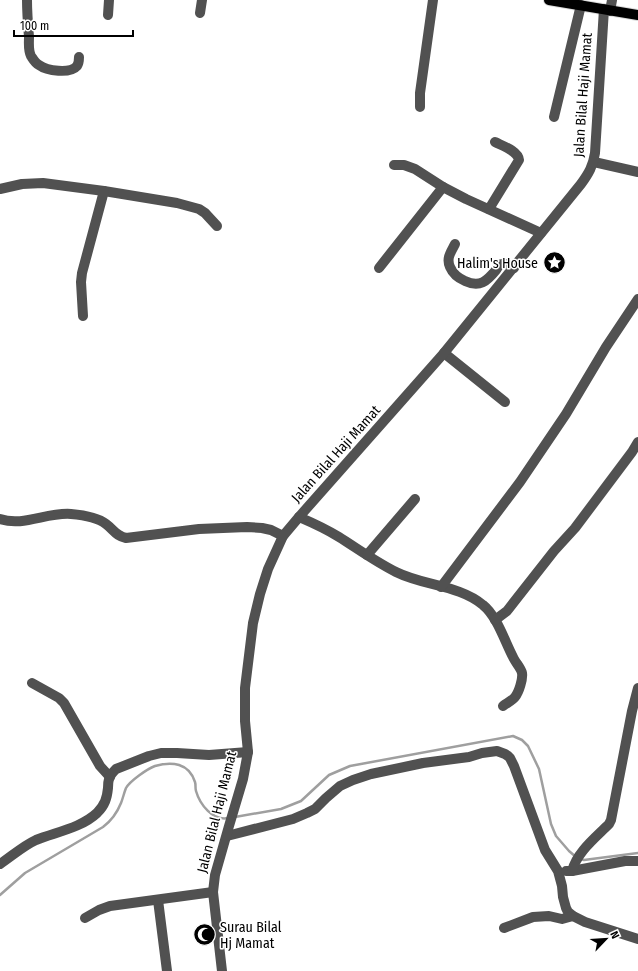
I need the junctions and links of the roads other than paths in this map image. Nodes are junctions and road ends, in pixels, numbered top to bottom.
1 (27, 0) edge
2 (109, 0) edge
3 (202, 0) edge
4 (433, 0) edge
5 (549, 0) edge
6 (612, 0) edge
7 (581, 5) junction
8 (607, 10) junction
9 (200, 13) dead end
10 (108, 15) dead end
11 (638, 15) edge
12 (79, 57) dead end
13 (420, 107) dead end
14 (554, 117) dead end
15 (495, 142) dead end
16 (594, 162) junction
17 (394, 165) dead end
18 (638, 172) edge
19 (443, 187) junction
20 (0, 189) edge
21 (104, 191) junction
22 (489, 209) junction
23 (217, 226) dead end
24 (541, 233) junction
25 (455, 244) dead end
26 (379, 268) dead end
27 (514, 268) junction
28 (638, 299) edge
29 (83, 316) dead end
30 (444, 353) junction
31 (505, 402) dead end
32 (638, 442) edge
33 (415, 499) dead end
34 (299, 516) junction
35 (0, 519) edge
36 (283, 536) junction
37 (367, 555) junction
38 (441, 586) junction
39 (495, 620) junction
40 (32, 683) dead end
41 (638, 688) edge
42 (503, 706) dead end
43 (248, 752) junction
44 (110, 777) junction
45 (228, 831) junction
46 (638, 861) edge
47 (0, 864) edge
48 (572, 867) junction
49 (558, 871) junction
50 (213, 892) junction
51 (158, 900) junction
52 (573, 916) junction
53 (85, 918) dead end
54 (504, 928) dead end
55 (638, 939) edge
56 (167, 971) edge
57 (222, 971) edge

1 - 12 street
2 - 10 street
3 - 9 street
4 - 13 street
5 - 7 main road
6 - 8 street, Jalan Bilal Haji Mamat
7 - 8 main road
7 - 14 street
8 - 11 main road
8 - 16 street, Jalan Bilal Haji Mamat
15 - 22 street
16 - 18 street
16 - 24 street, Jalan Bilal Haji Mamat
17 - 19 street
19 - 22 street
19 - 26 street
20 - 21 street
21 - 23 street
21 - 29 street
22 - 24 street
24 - 27 street, Jalan Bilal Haji Mamat
25 - 27 street
27 - 30 street, Jalan Bilal Haji Mamat
28 - 38 street
30 - 31 street
30 - 34 street, Jalan Bilal Haji Mamat
32 - 39 street
33 - 37 street
34 - 36 street, Jalan Bilal Haji Mamat
34 - 37 street
35 - 36 street
36 - 43 street, Jalan Bilal Haji Mamat
37 - 38 street
38 - 39 street
39 - 42 street
40 - 44 street
41 - 48 street
43 - 44 street
43 - 45 street, Jalan Bilal Haji Mamat
44 - 47 street
45 - 49 street
45 - 50 street, Jalan Bilal Haji Mamat
46 - 48 street
48 - 49 street
49 - 52 street
50 - 51 street
50 - 57 street, Jalan Bilal Haji Mamat
51 - 53 street
51 - 56 street
52 - 54 street
52 - 55 street

